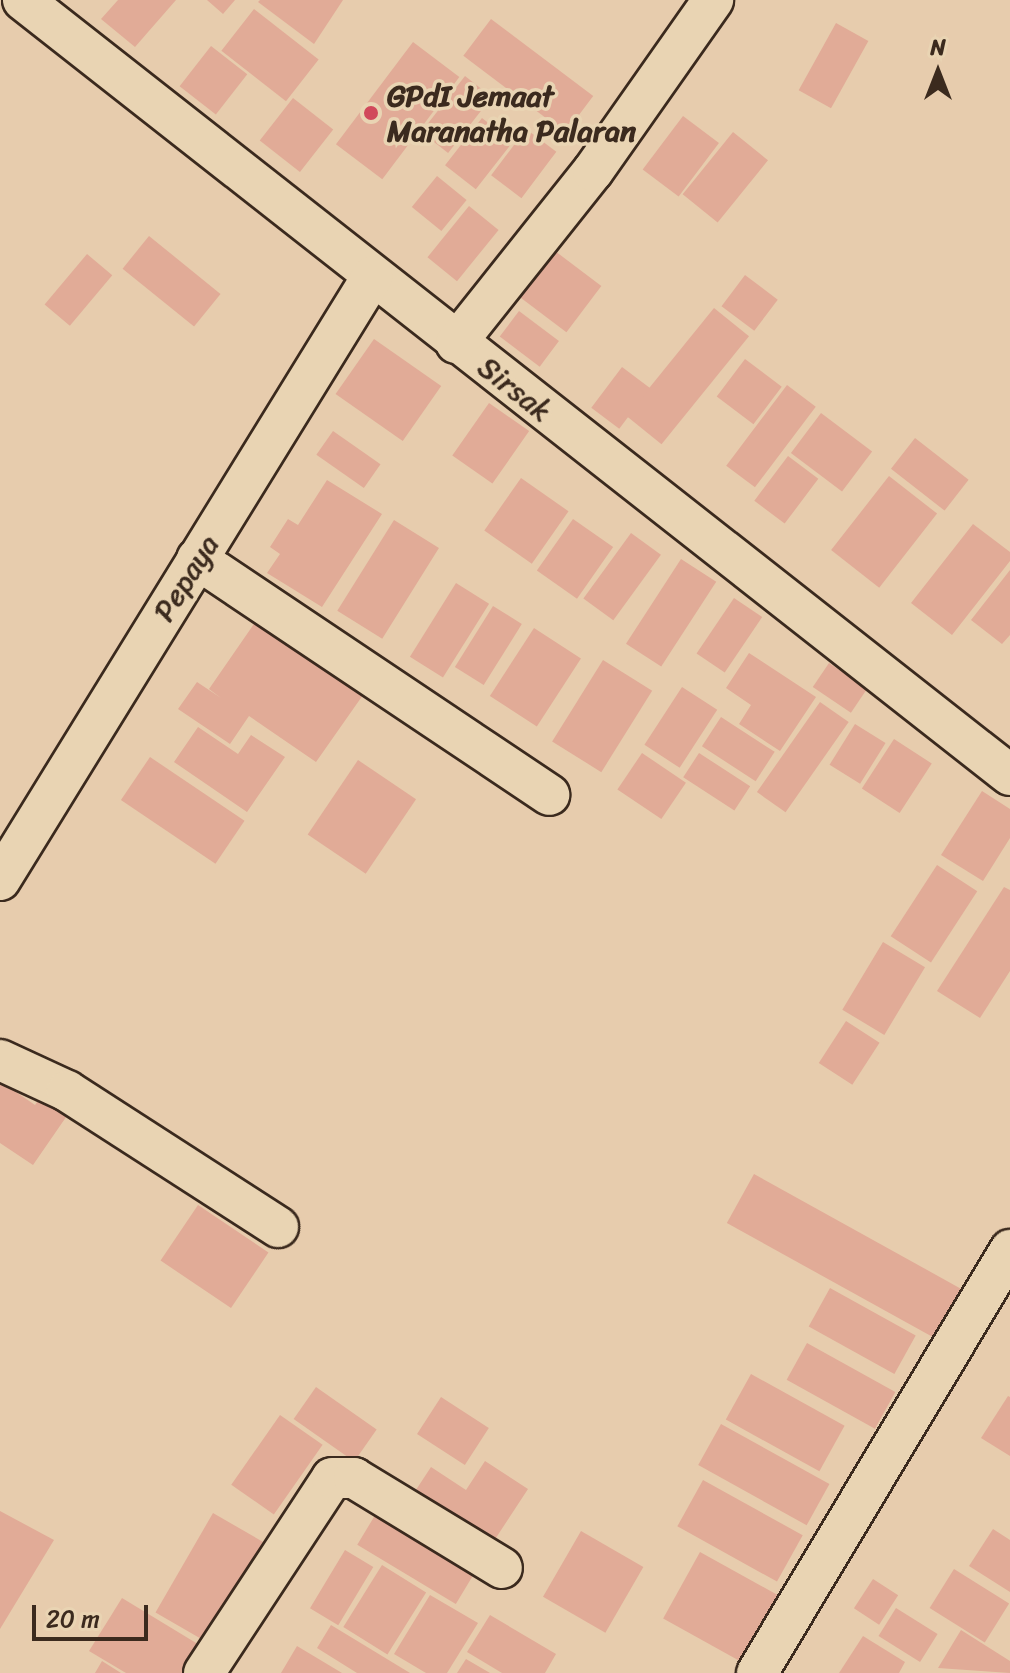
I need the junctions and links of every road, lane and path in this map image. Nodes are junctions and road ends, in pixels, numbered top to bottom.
1 (23, 0) edge
2 (713, 0) edge
3 (372, 277) junction
4 (456, 343) junction
5 (197, 559) junction
6 (1010, 775) edge
7 (549, 795) dead end
8 (0, 880) edge
9 (0, 1060) edge
10 (278, 1227) dead end
11 (1010, 1250) edge
12 (502, 1568) dead end
13 (204, 1673) edge
14 (757, 1673) edge

1 - 3 street, Sirsak
2 - 4 street
3 - 4 street, Sirsak
3 - 5 street, Pepaya
4 - 6 street, Sirsak
5 - 7 street
5 - 8 street, Pepaya
9 - 10 street
11 - 14 street
12 - 13 street

